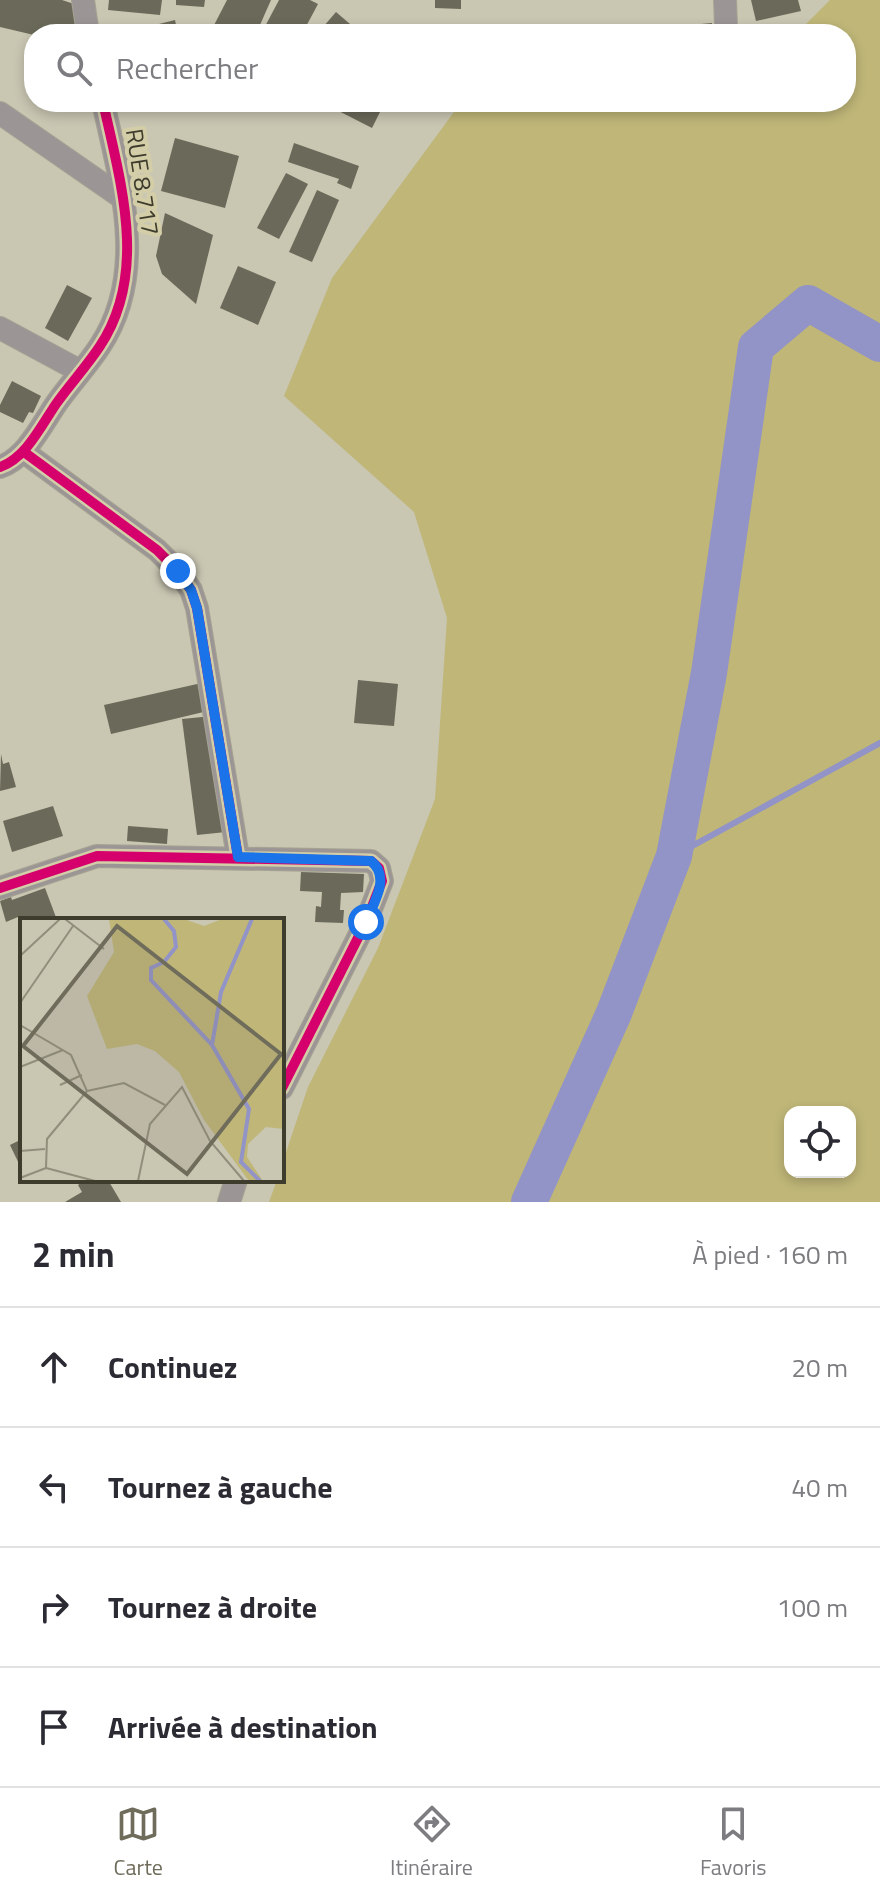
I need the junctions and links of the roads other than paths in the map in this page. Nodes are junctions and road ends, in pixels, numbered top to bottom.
1 (83, 0) edge
2 (725, 0) edge
3 (87, 24) edge
4 (726, 24) edge
5 (105, 112) edge
6 (0, 113) edge
7 (124, 199) junction
8 (0, 328) edge
9 (80, 371) junction
10 (24, 452) junction
11 (0, 467) edge
12 (238, 857) junction
13 (0, 888) edge
14 (284, 1084) edge
15 (235, 1182) edge
16 (229, 1202) edge

1 - 3 street
2 - 4 street
5 - 7 street, RUE 8.717
6 - 7 street
7 - 9 street, RUE 8.717
8 - 9 street
9 - 10 street, RUE 8.717
10 - 11 street, RUE 8.717
10 - 12 street
12 - 13 street
12 - 14 street
15 - 16 street

